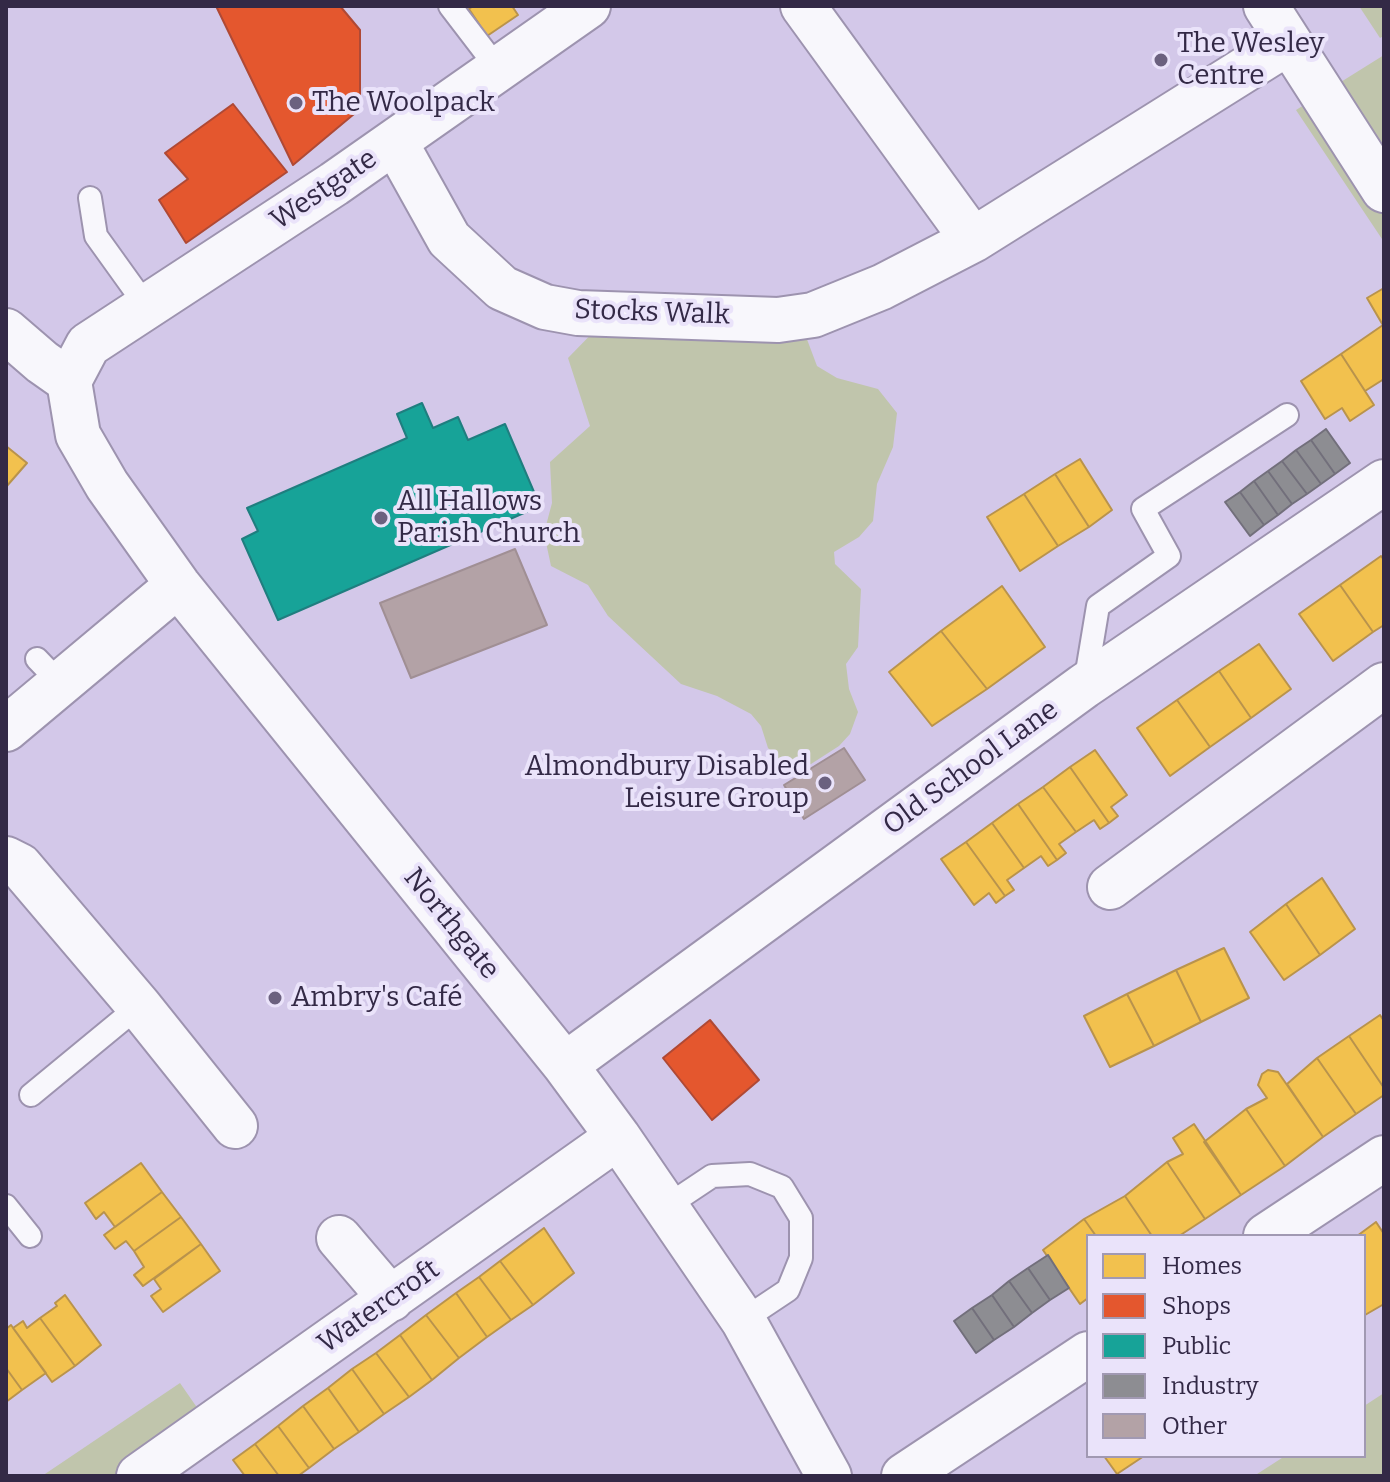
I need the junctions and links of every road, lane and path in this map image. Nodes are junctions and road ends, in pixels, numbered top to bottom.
1 (450, 6) edge
2 (588, 6) edge
3 (803, 6) edge
4 (1266, 6) edge
5 (1289, 42) junction
6 (499, 70) junction
7 (395, 142) junction
8 (1384, 190) edge
9 (90, 198) dead end
10 (973, 240) junction
11 (147, 307) junction
12 (6, 331) edge
13 (69, 381) junction
14 (1287, 415) dead end
15 (1384, 482) edge
16 (178, 585) junction
17 (1384, 685) edge
18 (1084, 686) junction
19 (6, 729) edge
20 (6, 859) edge
21 (1110, 887) dead end
22 (139, 1006) junction
23 (565, 1065) junction
24 (31, 1095) dead end
25 (235, 1126) dead end
26 (618, 1137) junction
27 (1384, 1158) edge
28 (6, 1206) edge
29 (667, 1206) junction
30 (1269, 1234) edge
31 (30, 1236) dead end
32 (339, 1238) dead end
33 (391, 1299) junction
34 (743, 1320) junction
35 (1086, 1355) edge
36 (139, 1476) edge
37 (829, 1476) edge
38 (904, 1476) edge

1 - 6 lane
2 - 6 street, Westgate
3 - 10 street
4 - 5 street
5 - 8 street
5 - 10 street, Stocks Walk
6 - 7 street, Westgate
7 - 10 street, Stocks Walk
7 - 11 street, Westgate
9 - 11 lane
11 - 13 street, Westgate
12 - 13 street
13 - 16 street, Northgate
14 - 18 lane
15 - 18 street, Old School Lane
16 - 19 street
16 - 23 street, Northgate
17 - 21 street
18 - 23 street, Old School Lane
20 - 22 street
22 - 24 lane
22 - 25 street
23 - 26 street, Northgate
26 - 29 street, Northgate
26 - 33 street, Watercroft
27 - 30 street
28 - 31 lane
29 - 34 street, Northgate
29 - 34 lane
32 - 33 street
33 - 36 street, Watercroft
34 - 37 street, Northgate
35 - 38 street

